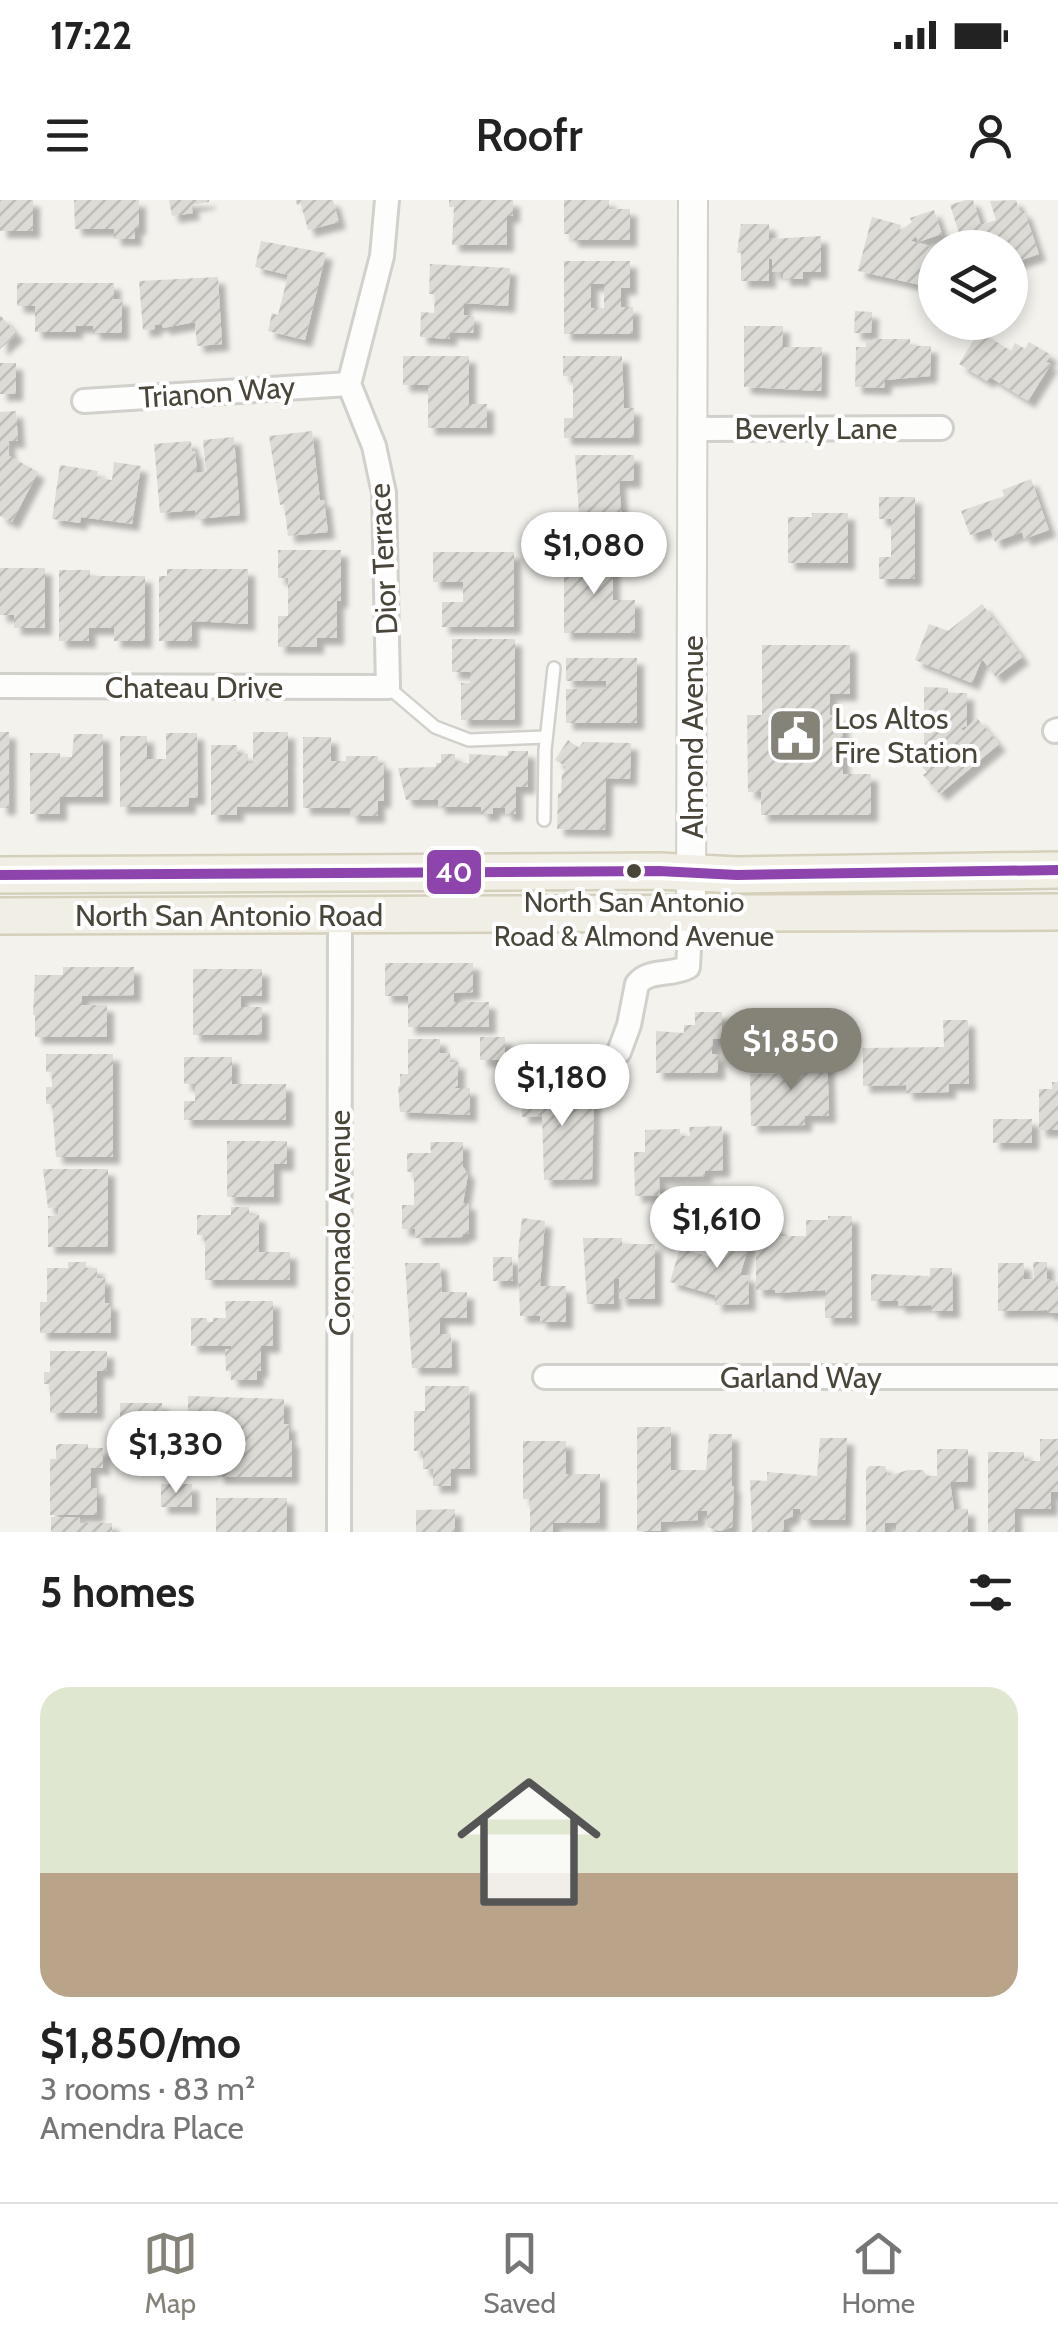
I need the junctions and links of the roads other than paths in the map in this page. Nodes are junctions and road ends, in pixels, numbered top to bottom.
1 (387, 200) edge
2 (694, 200) edge
3 (349, 384) junction
4 (84, 401) dead end
5 (692, 428) junction
6 (940, 428) dead end
7 (554, 668) dead end
8 (0, 686) edge
9 (388, 687) junction
10 (546, 737) junction
11 (544, 820) dead end
12 (1058, 870) edge
13 (692, 873) junction
14 (0, 875) edge
15 (1058, 912) edge
16 (691, 913) junction
17 (340, 915) junction
18 (0, 916) edge
19 (619, 1052) dead end
20 (544, 1377) dead end
21 (1058, 1377) edge
22 (339, 1532) edge

1 - 3 street
2 - 5 street, Almond Avenue
3 - 4 street, Trianon Way
3 - 9 street, Dior Terrace
5 - 6 street, Beverly Lane
5 - 13 street, Almond Avenue
7 - 10 lane
8 - 9 street, Chateau Drive
9 - 10 lane
10 - 11 lane
12 - 13 main road, North San Antonio Road
13 - 14 main road, North San Antonio Road
13 - 16 street, Almond Avenue
15 - 16 main road, North San Antonio Road
16 - 17 main road, North San Antonio Road
16 - 19 street
17 - 18 main road, North San Antonio Road
17 - 22 street, Coronado Avenue
20 - 21 street, Garland Way

